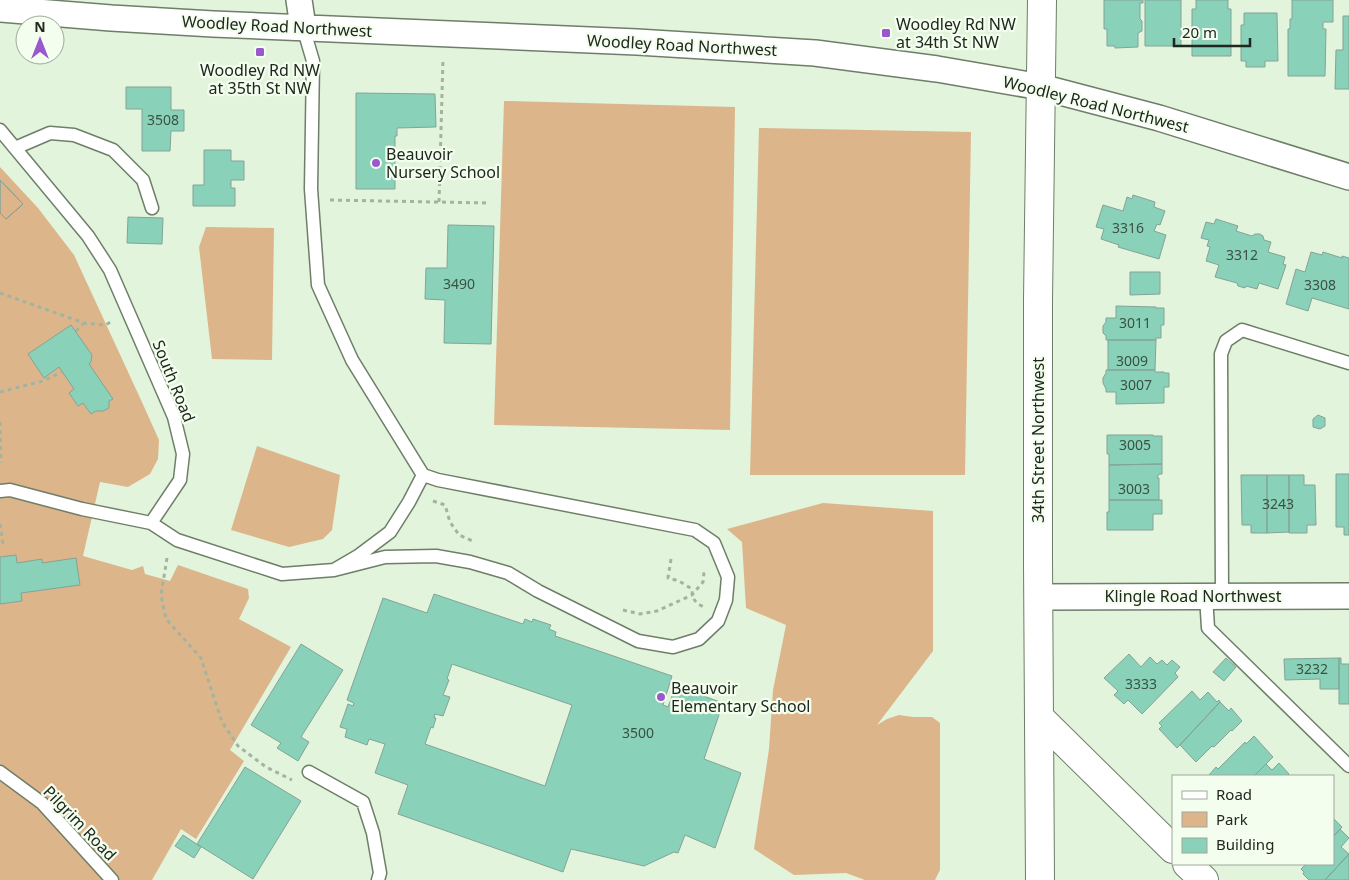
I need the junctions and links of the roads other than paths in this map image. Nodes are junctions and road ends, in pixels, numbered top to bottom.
1 (299, 0) edge
2 (1042, 0) edge
3 (0, 9) edge
4 (303, 27) junction
5 (1041, 87) junction
6 (0, 130) edge
7 (15, 148) junction
8 (1349, 177) edge
9 (152, 208) dead end
10 (1349, 363) edge
11 (423, 475) junction
12 (0, 491) edge
13 (151, 523) junction
14 (334, 570) junction
15 (1214, 596) junction
16 (1349, 596) edge
17 (1038, 597) junction
18 (1039, 717) junction
19 (1349, 766) edge
20 (0, 772) edge
21 (308, 772) road end
22 (1172, 848) edge
23 (1188, 865) edge
24 (112, 880) edge
25 (378, 880) edge
26 (1040, 880) edge
27 (1204, 880) edge

1 - 4 street
2 - 5 main road, 34th Street Northwest
3 - 4 street, Woodley Road Northwest
4 - 5 street, Woodley Road Northwest
4 - 11 lane
5 - 8 street, Woodley Road Northwest
5 - 17 main road, 34th Street Northwest
6 - 7 lane, South Road
7 - 9 lane
7 - 13 lane, South Road
10 - 15 lane
11 - 14 lane
11 - 14 lane
12 - 13 lane
13 - 14 lane
15 - 16 street, Klingle Road Northwest
15 - 17 street, Klingle Road Northwest
15 - 19 lane
17 - 18 main road, 34th Street Northwest
18 - 22 main road
18 - 26 main road, 34th Street Northwest
20 - 24 lane, Pilgrim Road
21 - 25 lane
23 - 27 main road

